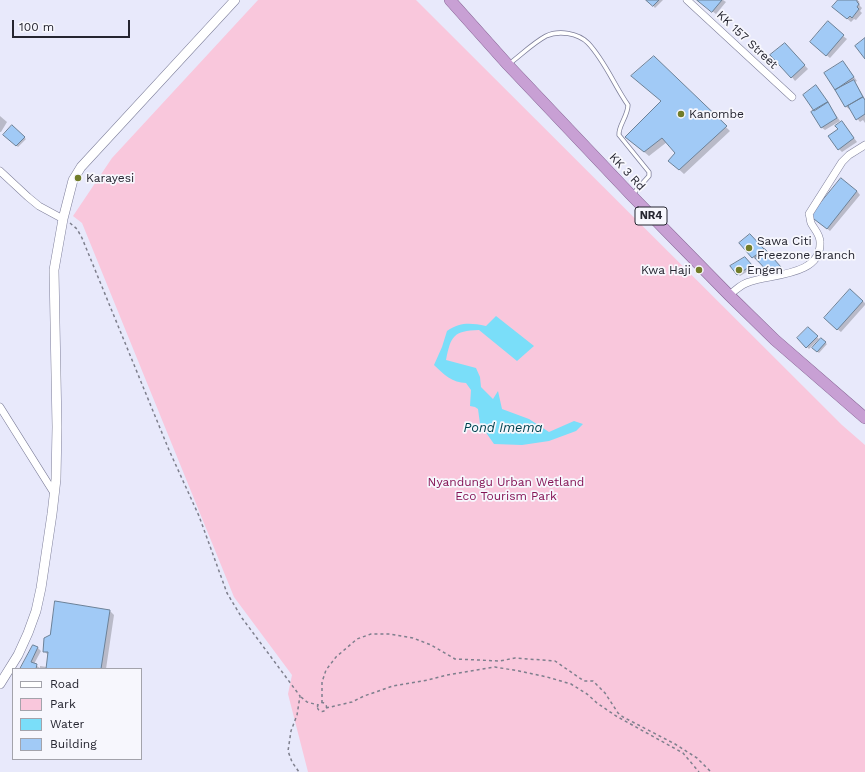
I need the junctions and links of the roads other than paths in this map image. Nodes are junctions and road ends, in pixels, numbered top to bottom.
1 (235, 0) edge
2 (450, 0) edge
3 (688, 0) edge
4 (508, 65) junction
5 (792, 97) dead end
6 (865, 144) edge
7 (0, 171) edge
8 (632, 196) junction
9 (63, 219) junction
10 (729, 295) junction
11 (0, 407) edge
12 (865, 418) edge
13 (54, 493) junction
14 (0, 684) edge

1 - 9 main road
2 - 4 highway, KK 3 Rd / NR4
3 - 5 street, KK 157 Street
4 - 8 highway, KK 3 Rd / NR4
4 - 8 lane
6 - 10 street
7 - 9 street
8 - 10 highway, KK 3 Rd / NR4
9 - 13 main road
10 - 12 highway, KK 3 Rd / NR4
11 - 13 street
13 - 14 main road

